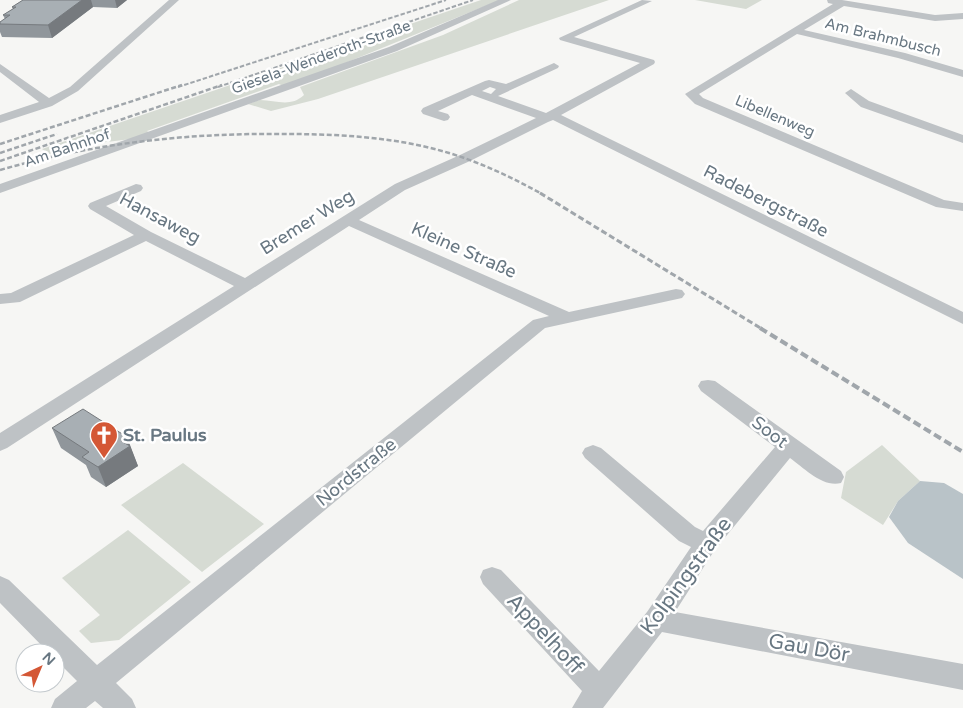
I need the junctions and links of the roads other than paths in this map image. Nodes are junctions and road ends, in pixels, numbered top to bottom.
1 (174, 0) edge
2 (506, 0) edge
3 (825, 0) edge
4 (647, 1) edge
5 (842, 3) junction
6 (963, 16) edge
7 (796, 31) junction
8 (554, 66) dead end
9 (0, 67) edge
10 (963, 74) edge
11 (506, 88) junction
12 (472, 91) junction
13 (851, 93) dead end
14 (490, 96) junction
15 (48, 103) junction
16 (550, 116) junction
17 (444, 117) dead end
18 (0, 119) edge
19 (145, 138) joint
20 (963, 139) edge
21 (136, 188) dead end
22 (0, 189) edge
23 (963, 207) edge
24 (347, 220) junction
25 (146, 235) junction
26 (246, 285) junction
27 (676, 294) dead end
28 (0, 299) edge
29 (565, 317) junction
30 (963, 319) edge
31 (708, 386) dead end
32 (0, 442) edge
33 (788, 446) junction
34 (593, 453) dead end
35 (834, 477) dead end
36 (706, 544) junction
37 (492, 577) dead end
38 (0, 587) edge
39 (656, 620) junction
40 (963, 676) edge
41 (96, 683) junction
42 (592, 699) edge
43 (65, 708) edge
44 (122, 708) edge

1 - 15 street
2 - 19 street, Giesela-Wenderoth-Straße
3 - 5 street
4 - 16 street, Bremer Weg
5 - 6 street
5 - 7 street
7 - 10 street, Am Brahmbusch
7 - 23 street, Libellenweg
8 - 11 street
9 - 15 street
11 - 12 street
11 - 14 street
12 - 14 street, Radebergstraße
12 - 17 street
13 - 20 street
14 - 16 street, Radebergstraße
15 - 18 street
16 - 24 street, Bremer Weg
16 - 30 street, Radebergstraße
19 - 22 street, Am Bahnhof
21 - 25 street, Hansaweg
24 - 26 street, Bremer Weg
24 - 29 street, Kleine Straße
25 - 26 street, Hansaweg
25 - 28 street
26 - 32 street, Bremer Weg
27 - 29 street, Nordstraße
29 - 41 street, Nordstraße
31 - 33 street, Soot
33 - 35 street, Soot
33 - 36 street, Kolpingstraße
34 - 36 street
36 - 39 street, Kolpingstraße
37 - 42 street, Appelhoff
38 - 41 street
39 - 40 street, Gau Dör
39 - 42 street, Kolpingstraße
41 - 43 street, Nordstraße
41 - 44 street

